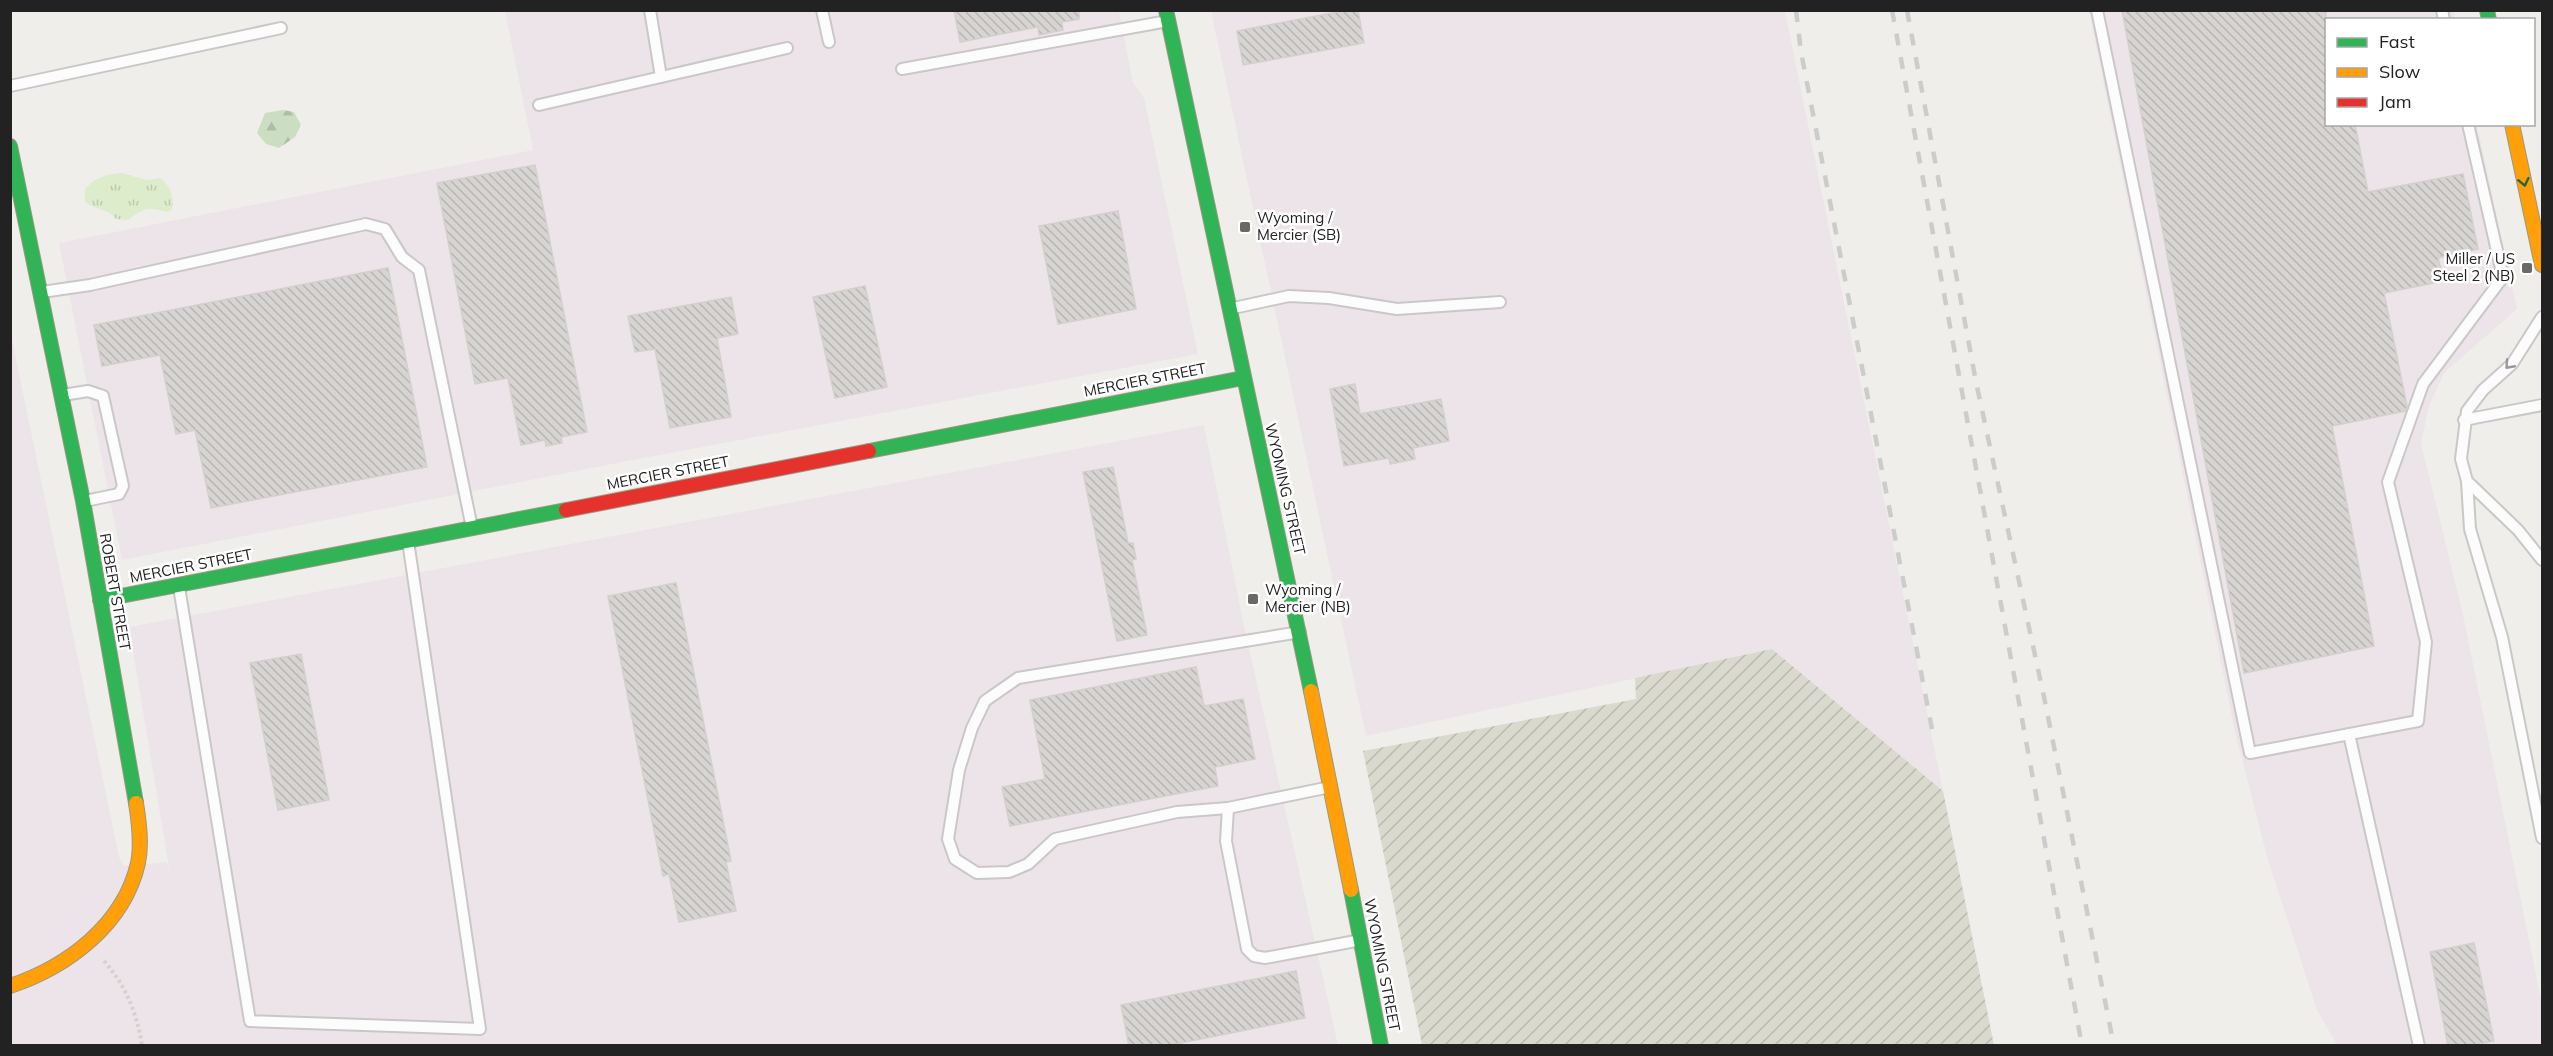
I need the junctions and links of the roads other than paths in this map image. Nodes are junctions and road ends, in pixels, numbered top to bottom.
1 (650, 10) edge
2 (822, 10) edge
3 (2097, 10) edge
4 (1167, 16) edge
5 (281, 28) dead end
6 (829, 42) dead end
7 (787, 48) dead end
8 (902, 69) dead end
9 (661, 77) junction
10 (10, 86) edge
11 (539, 105) dead end
12 (2468, 126) edge
13 (2512, 126) edge
14 (10, 146) edge
15 (2542, 265) edge
16 (40, 292) junction
17 (1500, 302) dead end
18 (1229, 309) junction
19 (2542, 317) edge
20 (1243, 378) junction
21 (60, 395) junction
22 (2542, 405) edge
23 (2464, 420) junction
24 (2467, 481) junction
25 (83, 501) junction
26 (472, 528) junction
27 (408, 540) junction
28 (2542, 560) edge
29 (178, 585) junction
30 (100, 600) junction
31 (1300, 632) junction
32 (2349, 734) junction
33 (1330, 787) junction
34 (1228, 808) junction
35 (2542, 838) edge
36 (1361, 940) junction
37 (10, 986) edge
38 (1382, 1046) edge
39 (2419, 1046) edge

1 - 9 lane
2 - 6 lane
3 - 32 lane
4 - 8 lane
4 - 18 street, WYOMING STREET
5 - 10 lane
7 - 9 lane
9 - 11 lane
12 - 32 lane
13 -> 15 street
14 - 16 street, ROBERT STREET
16 - 21 street, ROBERT STREET
16 - 26 lane
17 - 18 lane
18 - 20 street, WYOMING STREET
19 -> 23 lane
20 - 26 street, MERCIER STREET
20 - 31 street, WYOMING STREET
21 - 25 street, ROBERT STREET
21 - 25 lane
22 - 23 lane
23 - 24 lane
24 - 28 lane
24 - 35 lane
25 - 30 street, ROBERT STREET
26 - 27 street, MERCIER STREET
27 - 29 street, MERCIER STREET
27 - 29 lane
29 - 30 street, MERCIER STREET
30 - 37 street, ROBERT STREET
31 - 33 street, WYOMING STREET
31 - 34 lane
32 - 39 lane
33 - 34 lane
33 - 36 street, WYOMING STREET
34 - 36 lane
36 - 38 street, WYOMING STREET

